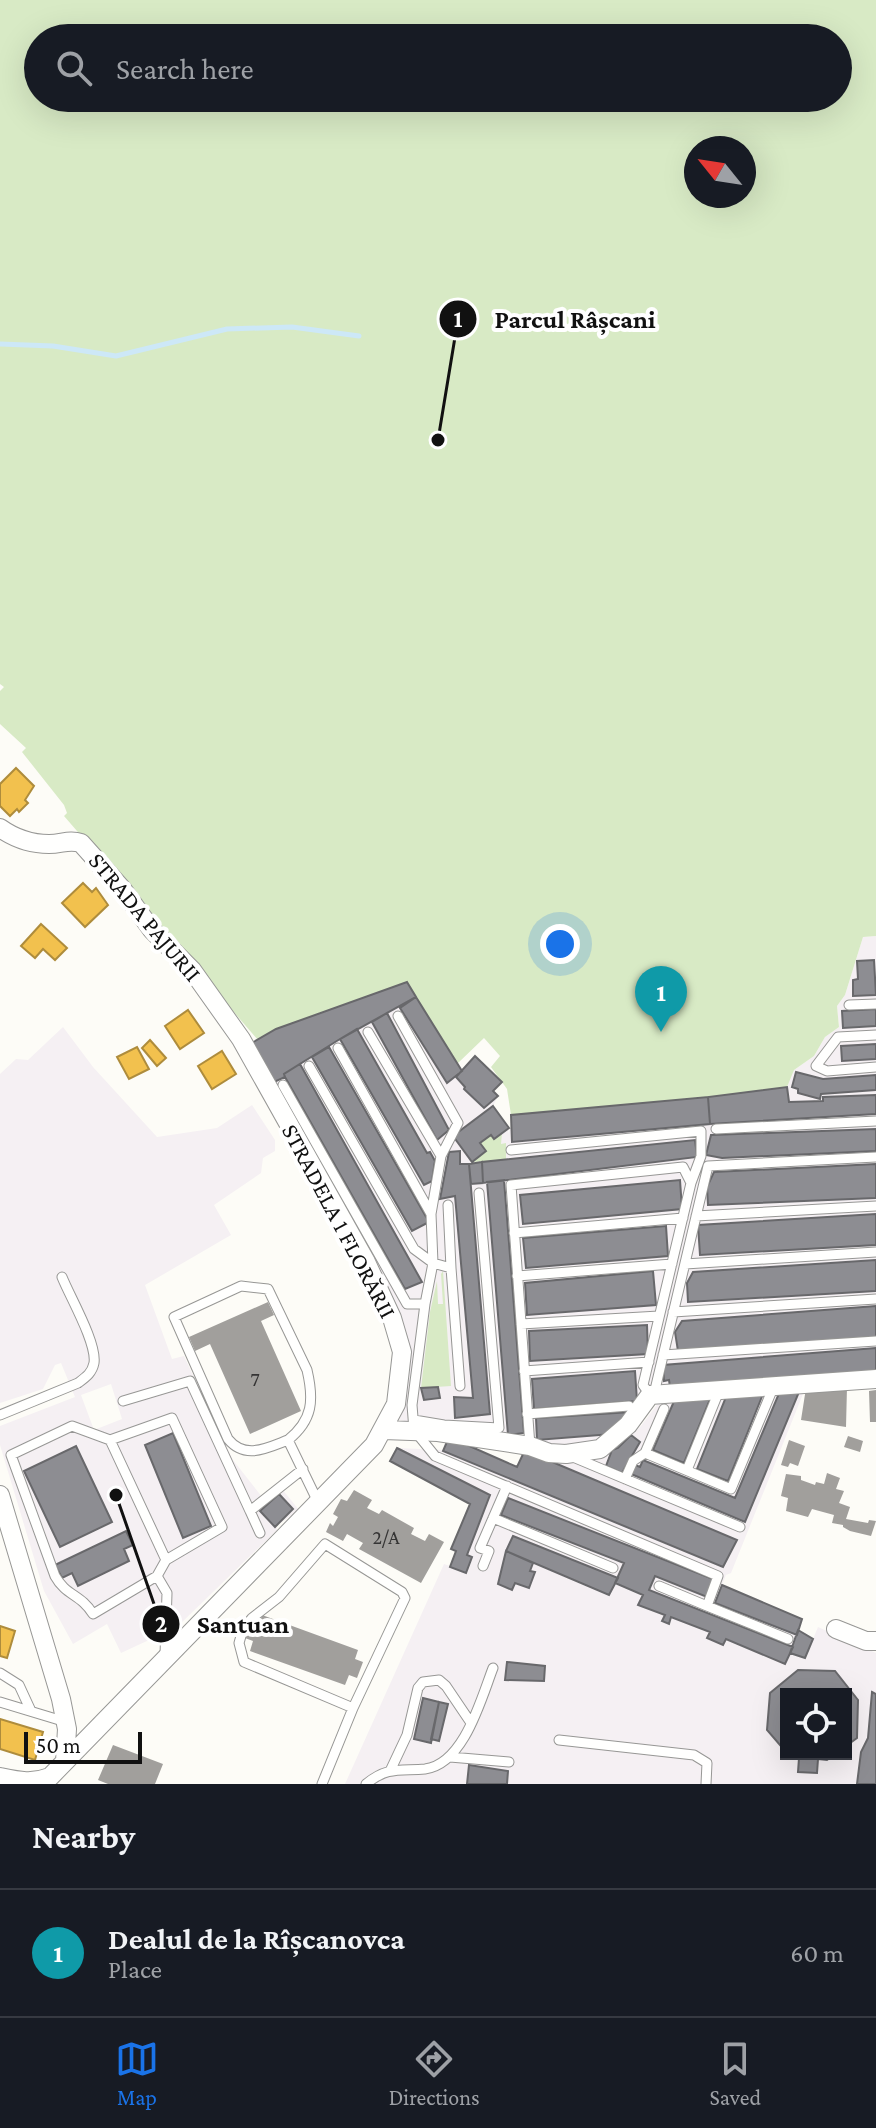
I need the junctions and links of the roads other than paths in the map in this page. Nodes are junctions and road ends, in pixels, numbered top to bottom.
1 (0, 828) edge
2 (876, 1004) edge
3 (849, 1005) dead end
4 (398, 1016) dead end
5 (368, 1032) dead end
6 (876, 1035) edge
7 (338, 1048) dead end
8 (255, 1063) joint
9 (309, 1066) dead end
10 (876, 1067) edge
11 (283, 1085) dead end
12 (876, 1121) edge
13 (716, 1129) dead end
14 (511, 1150) dead end
15 (441, 1156) junction
16 (876, 1157) edge
17 (691, 1183) junction
18 (479, 1193) dead end
19 (448, 1205) dead end
20 (876, 1206) edge
21 (431, 1214) junction
22 (696, 1216) junction
23 (683, 1218) junction
24 (514, 1233) junction
25 (876, 1252) edge
26 (433, 1263) junction
27 (672, 1264) junction
28 (685, 1264) junction
29 (451, 1268) junction
30 (517, 1276) junction
31 (62, 1277) dead end
32 (876, 1299) edge
33 (425, 1304) junction
34 (673, 1312) junction
35 (659, 1316) junction
36 (521, 1324) junction
37 (876, 1341) edge
38 (663, 1355) junction
39 (649, 1362) junction
40 (524, 1371) junction
41 (876, 1379) edge
42 (460, 1386) dead end
43 (773, 1388) junction
44 (719, 1391) junction
45 (656, 1399) junction
46 (123, 1401) dead end
47 (629, 1406) dead end
48 (527, 1414) junction
49 (0, 1415) edge
50 (414, 1425) junction
51 (384, 1430) junction
52 (110, 1440) junction
53 (288, 1440) junction
54 (530, 1446) junction
55 (645, 1453) junction
56 (566, 1454) junction
57 (303, 1469) junction
58 (687, 1470) junction
59 (625, 1479) junction
60 (507, 1486) junction
61 (0, 1495) edge
62 (319, 1504) junction
63 (250, 1511) junction
64 (493, 1518) junction
65 (740, 1527) dead end
66 (260, 1533) dead end
67 (166, 1560) junction
68 (483, 1566) dead end
69 (613, 1568) dead end
70 (157, 1576) junction
71 (659, 1586) dead end
72 (707, 1606) junction
73 (836, 1629) dead end
74 (788, 1639) dead end
75 (876, 1641) edge
76 (165, 1659) junction
77 (493, 1668) dead end
78 (0, 1673) edge
79 (0, 1702) edge
80 (353, 1708) junction
81 (31, 1711) junction
82 (66, 1722) junction
83 (471, 1723) junction
84 (559, 1740) dead end
85 (450, 1757) junction
86 (65, 1761) junction
87 (509, 1762) dead end
88 (391, 1769) junction
89 (0, 1777) edge
90 (23, 1783) edge
91 (322, 1784) edge
92 (366, 1784) edge
93 (706, 1784) edge

1 - 8 street, STRADA PAJURII
2 - 3 lane
4 - 15 lane
5 - 15 lane
6 - 10 lane
7 - 21 lane
8 - 51 street, STRADELA 1 FLORĂRII
9 - 26 lane
11 - 33 lane
12 - 13 lane
14 - 17 lane
15 - 21 lane
16 - 22 lane
17 - 23 lane
17 - 24 lane
18 - 50 lane
19 - 29 lane
20 - 22 lane
21 - 26 lane
22 - 28 lane
23 - 24 lane
23 - 27 lane
24 - 30 lane
25 - 28 lane
26 - 29 lane
26 - 33 lane
27 - 30 lane
27 - 35 lane
28 - 34 lane
29 - 42 lane
30 - 36 lane
31 - 49 lane
32 - 34 lane
33 - 50 lane
34 - 38 lane
35 - 36 lane
35 - 39 lane
36 - 40 lane
37 - 38 lane
38 - 45 lane
39 - 40 lane
39 - 45 lane
40 - 48 lane
41 - 43 street
43 - 44 street
43 - 58 lane
44 - 45 street
44 - 58 lane
45 - 55 lane
45 - 56 street
46 - 63 lane
47 - 48 lane
48 - 54 lane
50 - 51 street
50 - 54 street
50 - 60 lane
51 - 62 street, STRADELA 1 FLORĂRII
52 - 67 lane
52 - 67 lane
52 - 70 lane
53 - 53 lane
53 - 57 lane
54 - 56 street
55 - 58 lane
55 - 59 lane
56 - 59 lane
57 - 62 lane
57 - 63 lane
59 - 65 lane
60 - 64 lane
60 - 72 lane
61 - 82 street
62 - 76 street, STRADELA 1 FLORĂRII
63 - 66 lane
64 - 68 lane
64 - 69 lane
67 - 70 lane
70 - 76 lane
71 - 72 lane
72 - 74 lane
73 - 75 street
76 - 86 street, STRADELA 1 FLORĂRII
77 - 83 lane
78 - 81 lane
79 - 81 lane
80 - 80 lane
80 - 91 lane
81 - 82 lane
82 - 86 street
83 - 85 lane
83 - 88 lane
84 - 93 lane
85 - 87 lane
85 - 88 lane
86 - 90 street, STRADELA 1 FLORĂRII
88 - 92 lane
89 - 90 street, STRADELA 1 FLORĂRII

